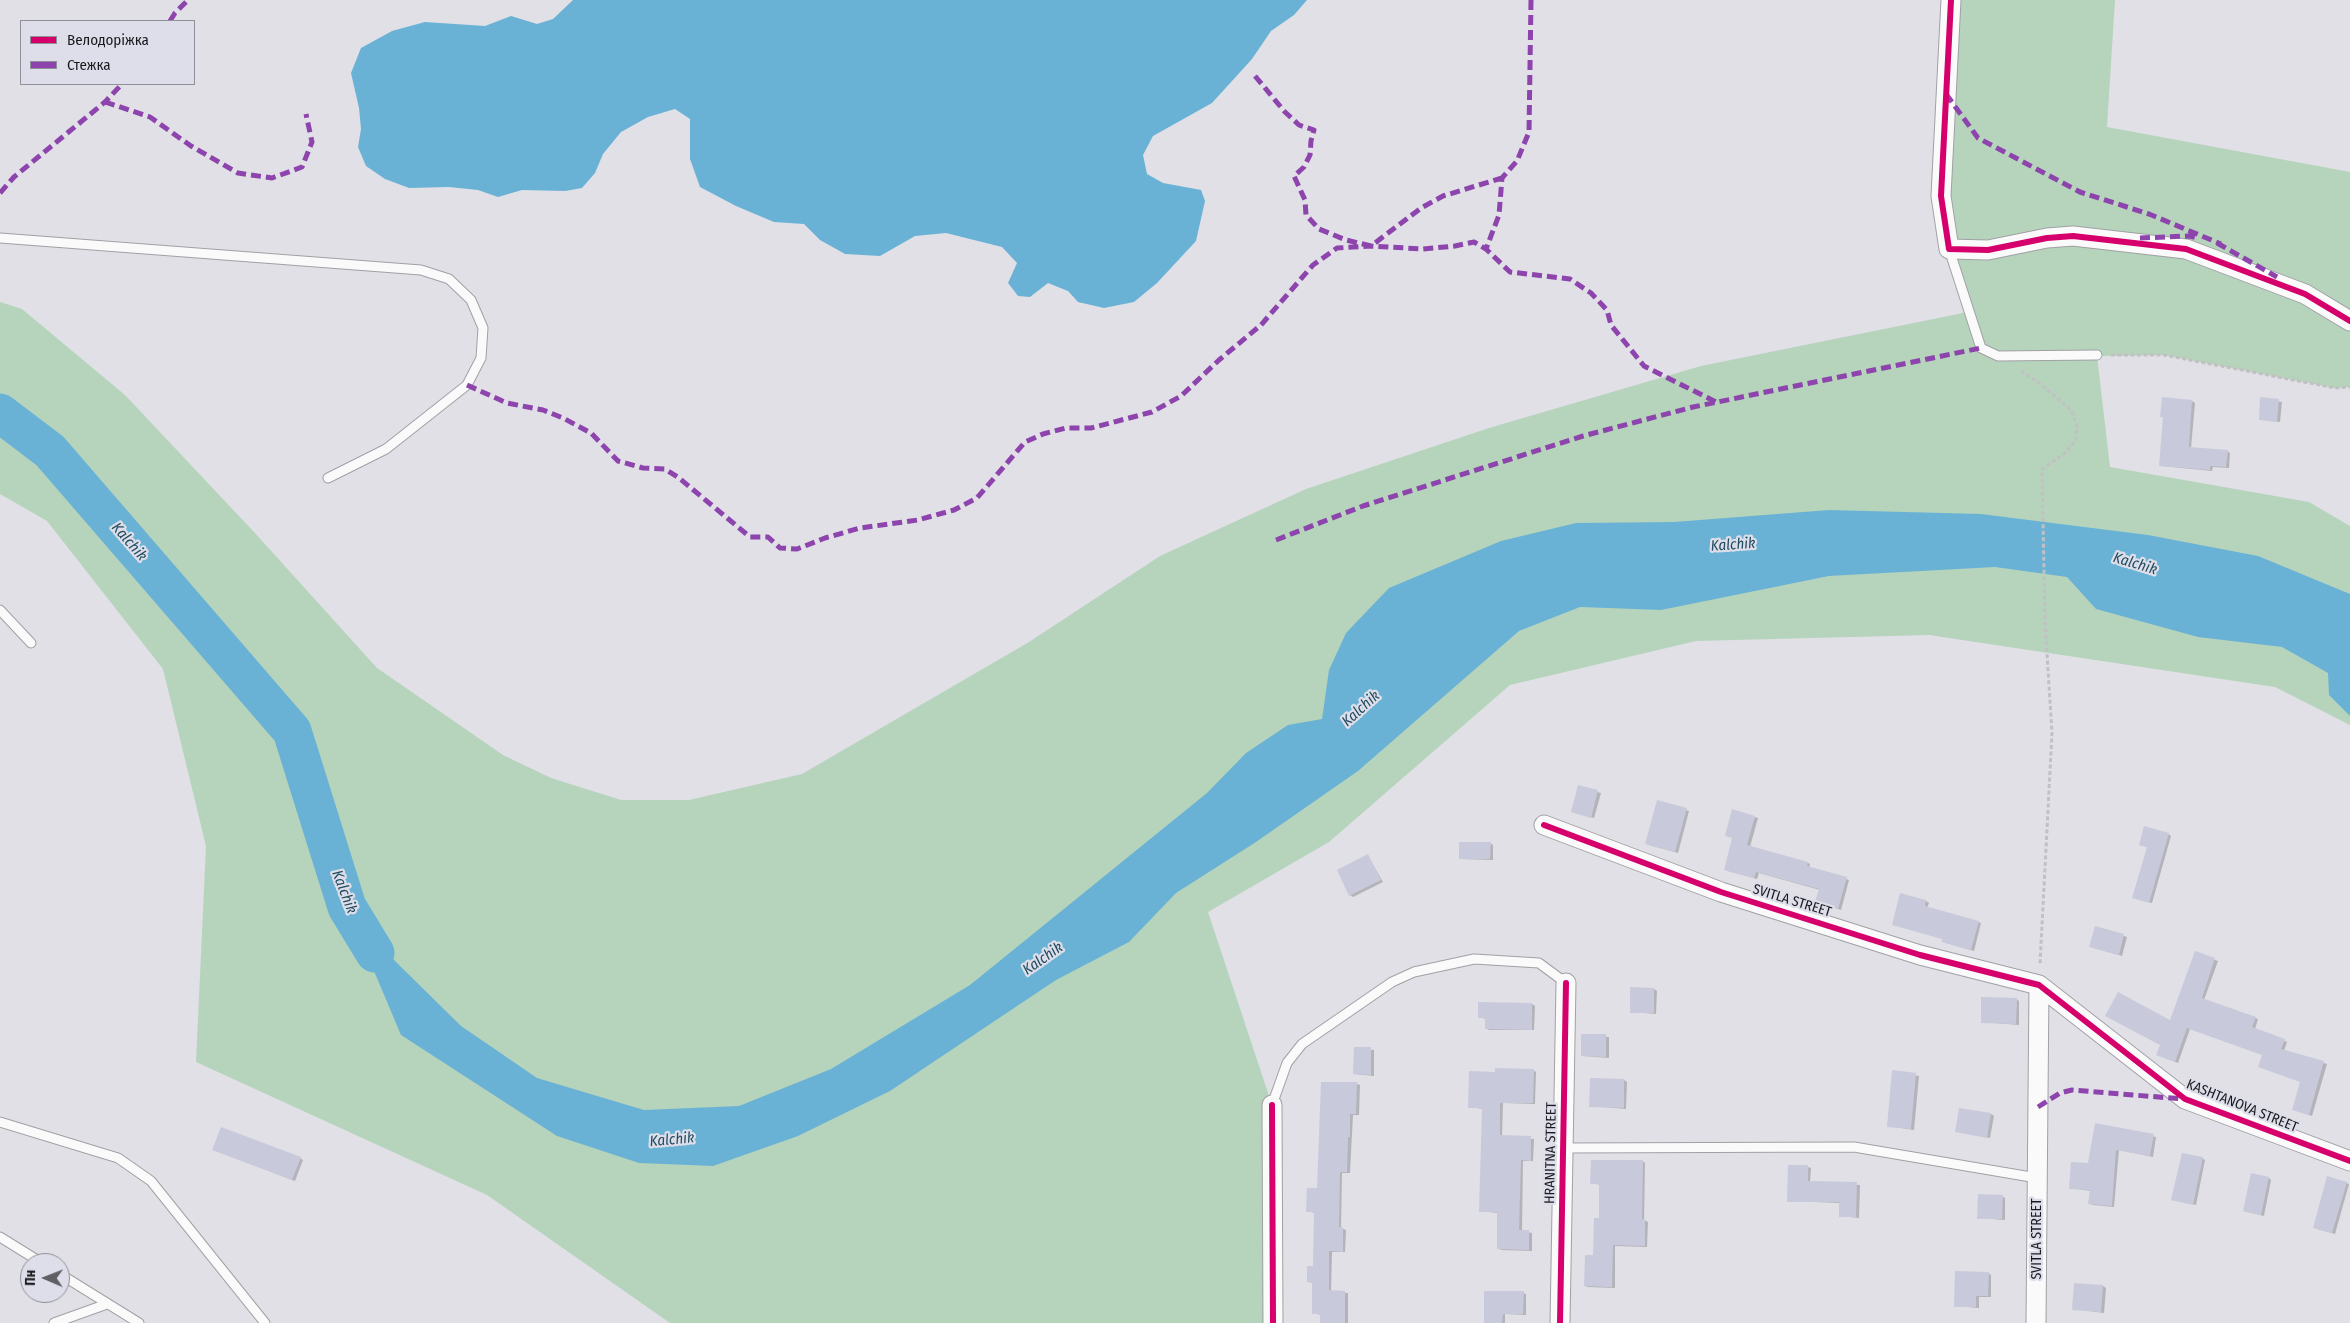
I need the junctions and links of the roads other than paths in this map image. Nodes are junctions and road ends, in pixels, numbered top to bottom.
1 (1951, 0) edge
2 (0, 238) edge
3 (1949, 250) junction
4 (2350, 321) edge
5 (2096, 355) road end
6 (328, 478) dead end
7 (0, 610) edge
8 (31, 642) dead end
9 (1544, 825) dead end
10 (1566, 983) joint
11 (2039, 985) junction
12 (1272, 1105) joint
13 (0, 1122) edge
14 (1563, 1148) junction
15 (2350, 1162) edge
16 (2037, 1178) junction
17 (0, 1237) edge
18 (26, 1253) edge
19 (70, 1280) edge
20 (107, 1304) junction
21 (54, 1323) edge
22 (139, 1323) edge
23 (265, 1323) edge
24 (1273, 1323) edge
25 (1560, 1323) edge
26 (2036, 1323) edge

1 - 3 street
2 - 6 lane
3 - 4 street
3 - 5 lane
7 - 8 lane
9 - 11 street, SVITLA STREET
10 - 12 lane
10 - 14 street, HRANITNA STREET
11 - 15 street, KASHTANOVA STREET
11 - 16 street, SVITLA STREET
12 - 24 street
13 - 23 lane
14 - 16 lane
14 - 25 street, HRANITNA STREET
16 - 26 street, SVITLA STREET
17 - 18 lane
19 - 20 lane
20 - 21 lane
20 - 22 lane

